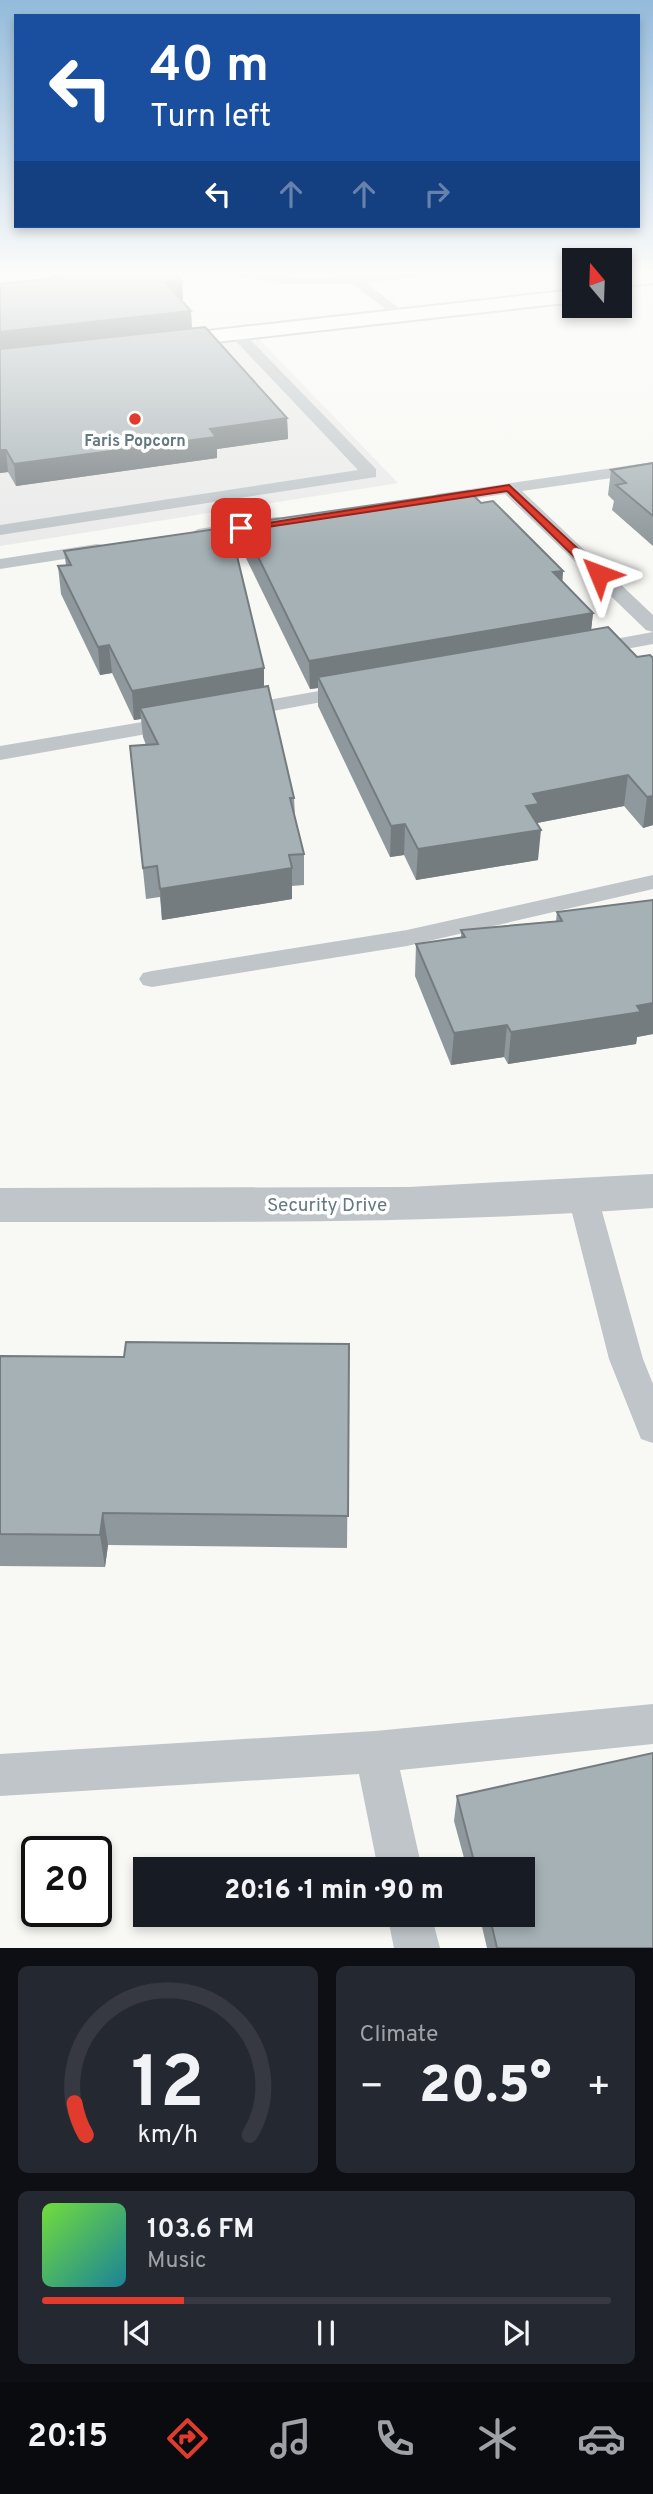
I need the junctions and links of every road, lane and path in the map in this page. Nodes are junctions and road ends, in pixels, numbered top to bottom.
1 (266, 364) edge
2 (653, 467) edge
3 (509, 488) junction
4 (413, 502) edge
5 (289, 521) edge
6 (0, 530) edge
7 (179, 537) edge
8 (110, 547) edge
9 (0, 564) edge
10 (653, 626) edge
11 (653, 638) edge
12 (571, 653) edge
13 (367, 688) edge
14 (0, 753) edge
15 (653, 882) edge
16 (152, 979) dead end
17 (653, 1191) edge
18 (583, 1197) junction
19 (0, 1205) edge
20 (653, 1428) edge
21 (653, 1724) edge
22 (375, 1752) junction
23 (0, 1775) edge
24 (397, 1857) edge
25 (412, 1927) edge
26 (416, 1948) edge

1 - 6 lane
2 - 3 lane
3 - 4 lane
3 - 10 lane
5 - 7 lane
8 - 9 lane
11 - 12 lane
13 - 14 lane
15 - 16 lane
17 - 18 street, Security Drive
18 - 19 street, Security Drive
18 - 20 lane
21 - 22 lane
22 - 23 lane
22 - 24 lane
25 - 26 lane

